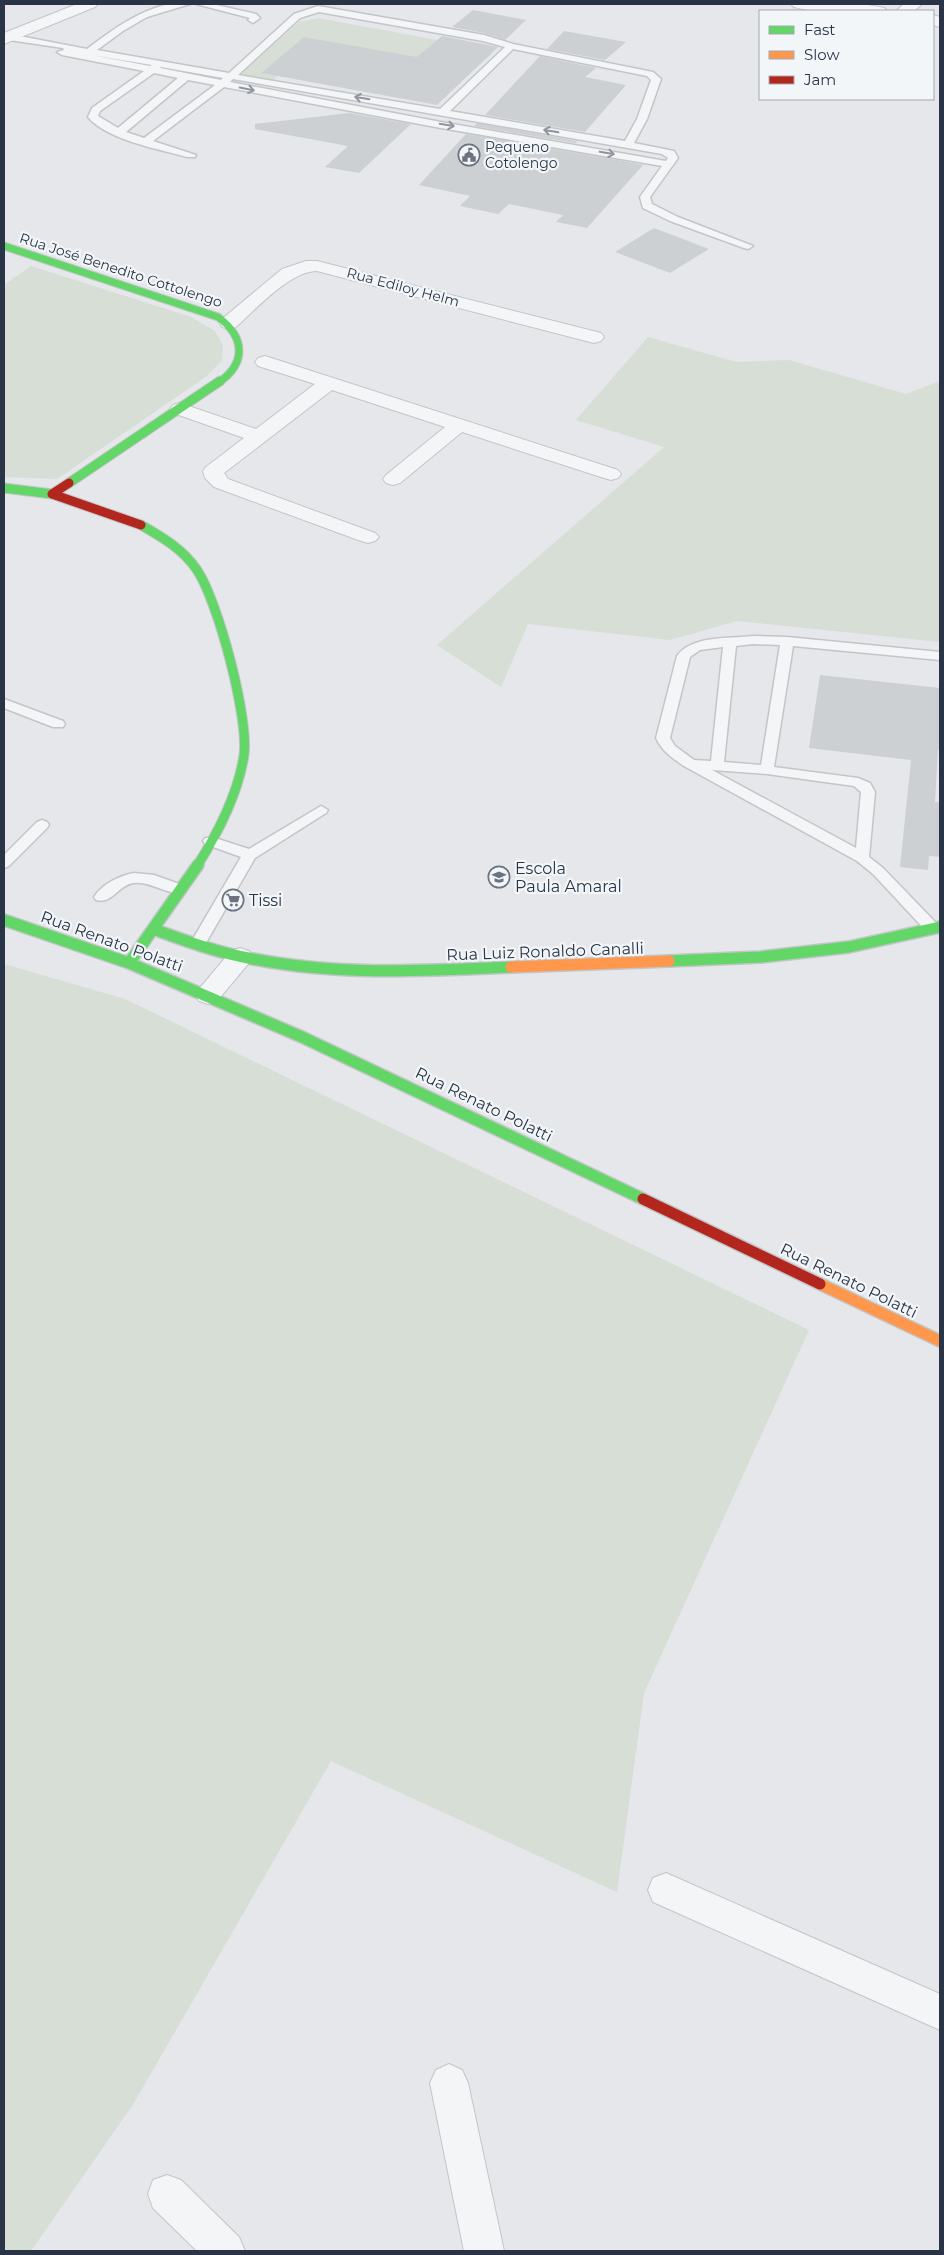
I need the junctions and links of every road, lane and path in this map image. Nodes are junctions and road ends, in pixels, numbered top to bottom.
1 (90, 4) edge
2 (186, 4) edge
3 (202, 4) edge
4 (799, 4) edge
5 (868, 10) edge
6 (253, 20) dead end
7 (5, 39) edge
8 (511, 46) junction
9 (86, 54) junction
10 (156, 67) junction
11 (184, 77) junction
12 (226, 81) junction
13 (444, 112) junction
14 (120, 132) junction
15 (146, 141) junction
16 (628, 145) junction
17 (191, 155) dead end
18 (669, 164) junction
19 (4, 246) edge
20 (748, 246) dead end
21 (229, 323) junction
22 (594, 337) dead end
23 (265, 362) dead end
24 (329, 383) junction
25 (180, 409) junction
26 (459, 425) junction
27 (258, 436) junction
28 (611, 474) dead end
29 (394, 479) dead end
30 (4, 488) edge
31 (52, 494) junction
32 (368, 537) dead end
33 (787, 641) junction
34 (730, 642) junction
35 (940, 656) edge
36 (4, 703) edge
37 (58, 724) dead end
38 (689, 764) junction
39 (717, 766) junction
40 (768, 770) junction
41 (321, 810) dead end
42 (42, 825) dead end
43 (210, 841) junction
44 (250, 855) junction
45 (862, 858) junction
46 (4, 863) edge
47 (180, 889) junction
48 (101, 896) dead end
49 (4, 920) edge
50 (937, 928) edge
51 (154, 929) junction
52 (198, 944) junction
53 (240, 957) junction
54 (129, 963) junction
55 (208, 995) junction
56 (940, 1341) edge
57 (666, 1890) dead end
58 (940, 2012) edge
59 (449, 2083) dead end
60 (167, 2194) dead end
61 (225, 2251) edge
62 (484, 2251) edge

1 - 7 street
2 - 9 lane
3 - 6 lane
4 - 5 street
7 - 9 lane
8 - 12 lane
8 - 13 lane
8 - 16 lane
9 - 10 lane
10 - 11 lane
10 - 12 lane
10 - 14 lane
11 - 12 lane
11 - 14 lane
13 -> 12 lane
12 - 15 lane
12 -> 18 lane
16 -> 13 lane
14 - 15 lane
15 - 17 lane
16 - 18 lane
18 - 20 lane
19 - 21 main road, Rua José Benedito Cottolengo
21 - 22 street, Rua Ediloy Helm
21 - 25 main road, Rua José Benedito Cottolengo
23 - 24 street
24 - 26 street
24 - 27 street
25 - 27 street
25 - 31 main road, Rua José Benedito Cottolengo
26 - 28 street
26 - 29 street
27 - 32 street
30 - 31 main road
31 - 43 main road
33 - 34 lane
33 - 35 lane
33 - 40 lane
34 - 38 lane
34 - 39 lane
36 - 37 lane
38 - 39 lane
38 - 45 lane
39 - 40 lane
40 - 45 lane
41 - 44 lane
42 - 46 lane
43 - 44 lane
43 - 47 main road
44 - 52 lane
45 - 50 lane
47 - 48 lane
47 - 51 main road
49 - 54 main road, Rua Renato Polatti
50 - 53 main road, Rua Luiz Ronaldo Canalli
51 - 52 main road, Rua Luiz Ronaldo Canalli
51 - 54 main road
52 - 53 main road, Rua Luiz Ronaldo Canalli
53 - 55 street
54 - 55 main road, Rua Renato Polatti
55 - 56 main road, Rua Renato Polatti
57 - 58 street
59 - 62 street
60 - 61 street

